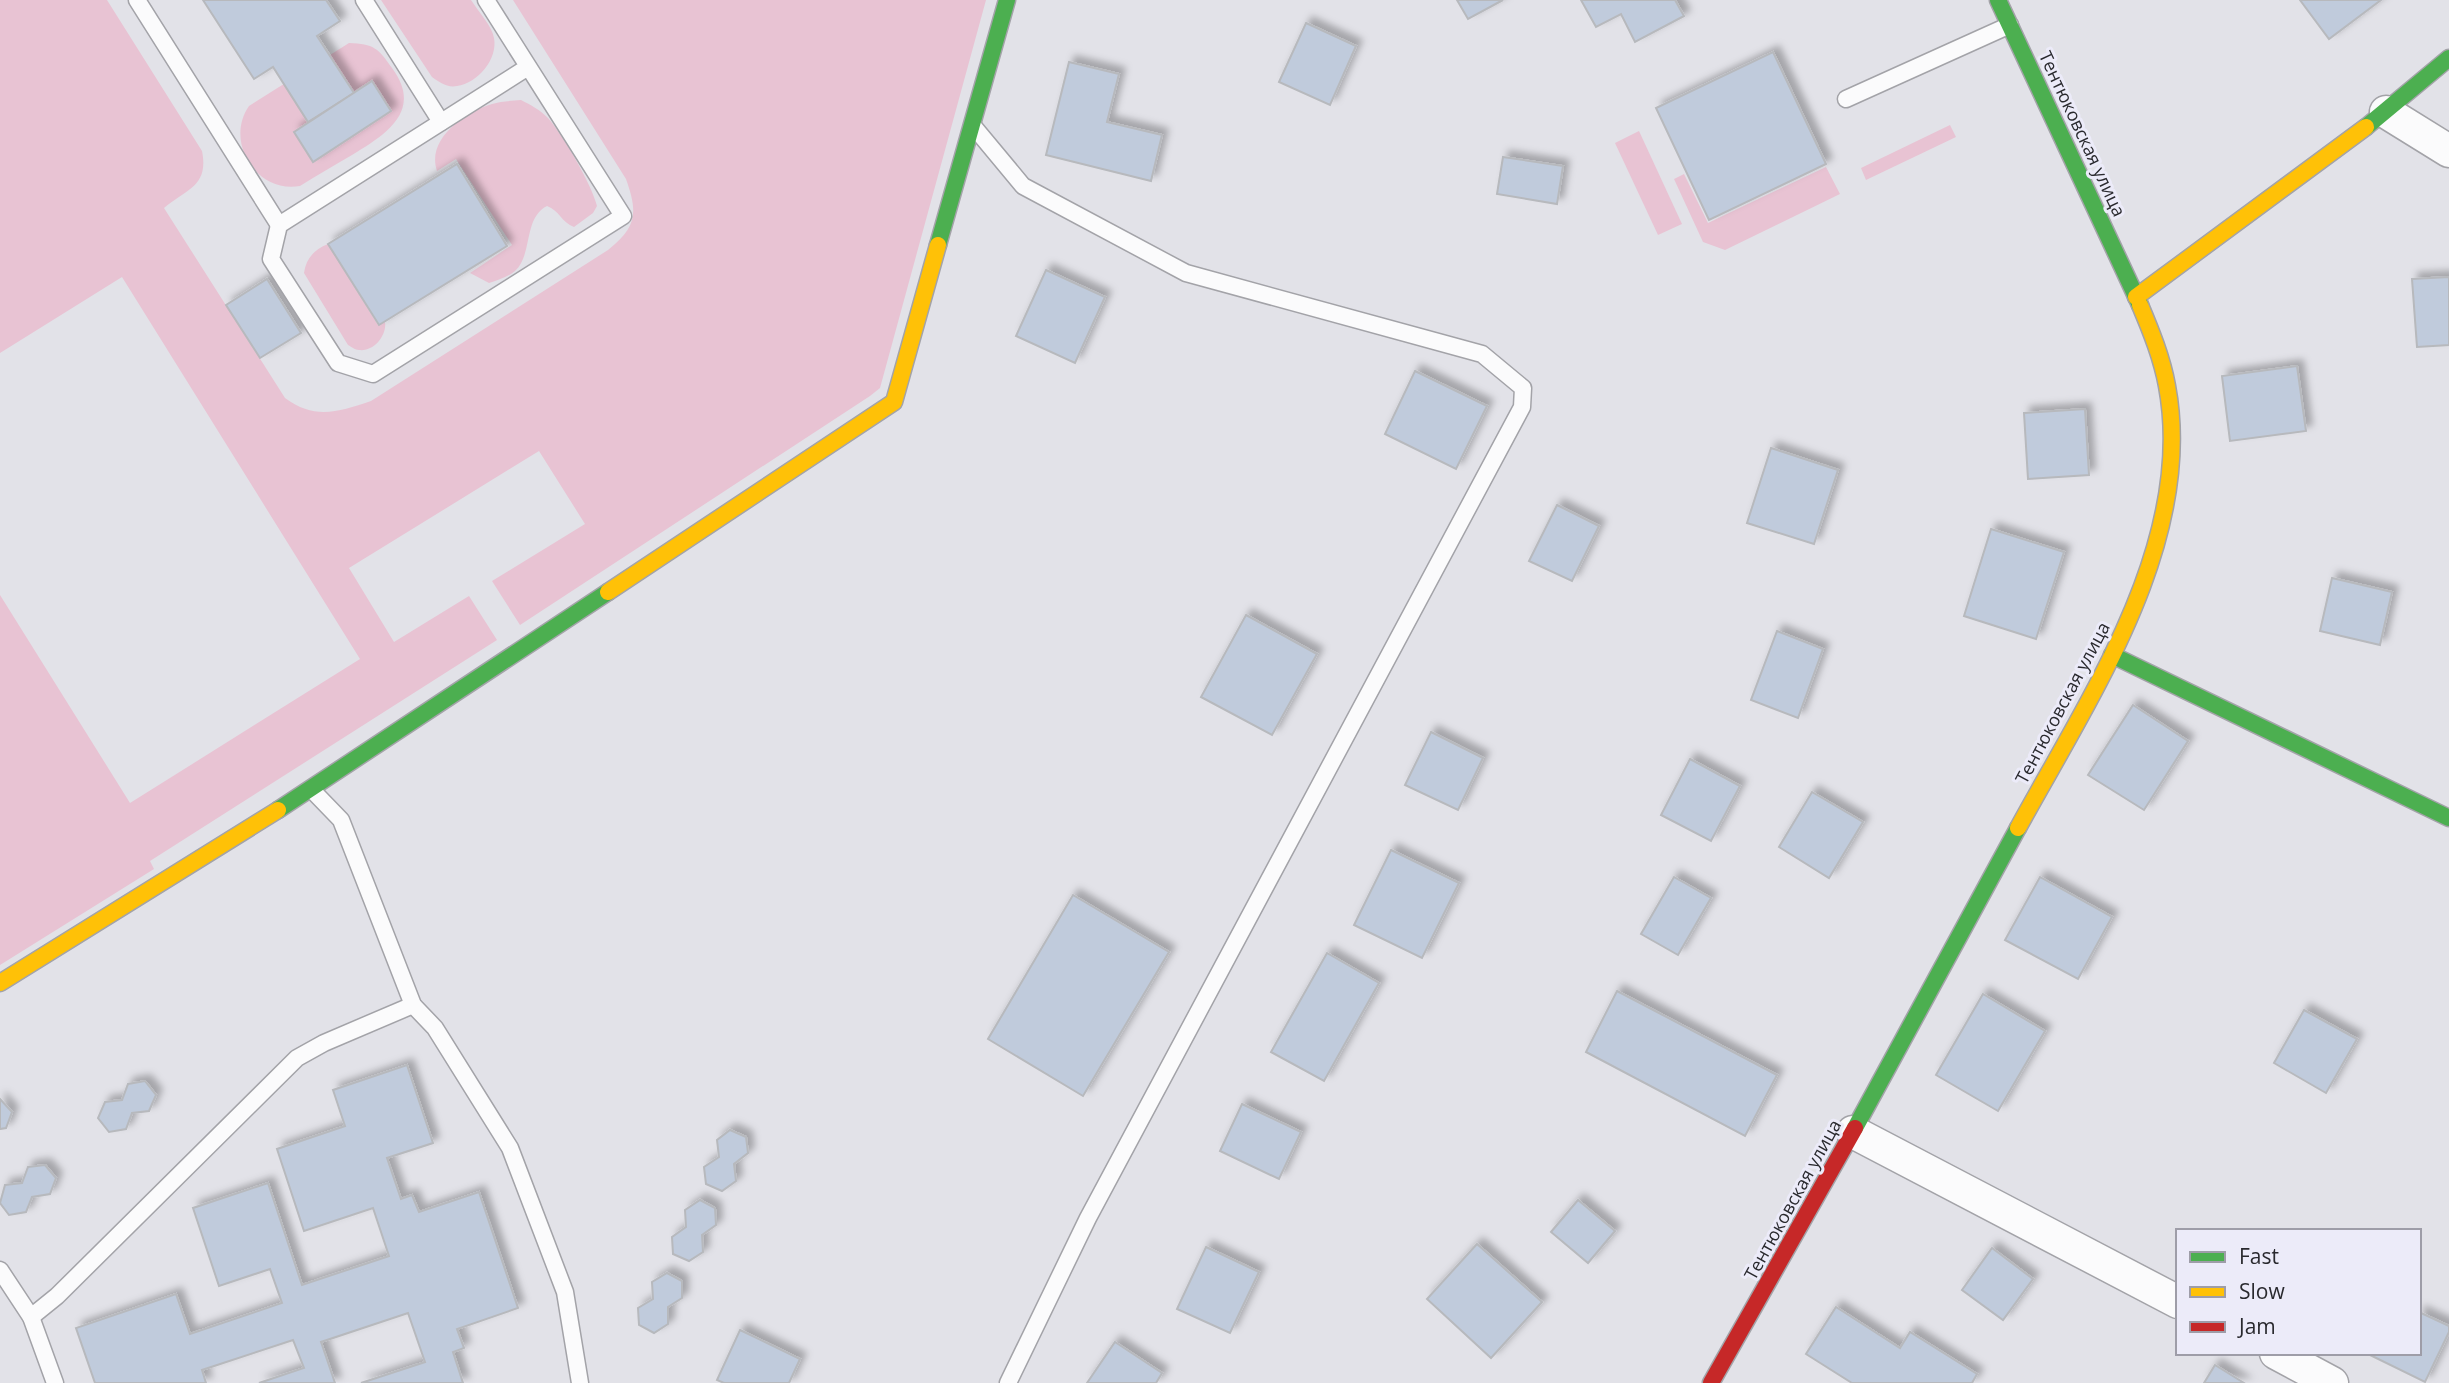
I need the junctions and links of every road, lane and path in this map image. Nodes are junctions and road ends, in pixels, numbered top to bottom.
1 (364, 0) edge
2 (486, 0) edge
3 (1007, 0) edge
4 (1998, 0) edge
5 (144, 3) edge
6 (2010, 24) junction
7 (2449, 58) edge
8 (528, 67) junction
9 (1846, 99) dead end
10 (2386, 112) junction
11 (441, 122) junction
12 (973, 126) junction
13 (2449, 151) edge
14 (279, 225) junction
15 (2136, 297) junction
16 (2112, 655) junction
17 (311, 789) junction
18 (2449, 818) edge
19 (0, 983) edge
20 (413, 1005) junction
21 (1853, 1132) junction
22 (0, 1270) edge
23 (2176, 1301) edge
24 (31, 1317) junction
25 (2280, 1355) edge
26 (55, 1383) edge
27 (580, 1383) edge
28 (1008, 1383) edge
29 (1711, 1383) edge
30 (2332, 1383) edge

1 - 11 lane
2 - 8 lane
3 - 12 street
4 - 6 street, Тентюковская улица
5 - 14 lane
6 - 9 lane
6 - 15 street, Тентюковская улица
7 - 10 street
8 - 11 lane
8 - 14 lane
10 - 13 street
10 - 15 street
11 - 14 lane
12 - 17 street
12 - 28 lane
15 - 16 street, Тентюковская улица
16 - 18 street
16 - 21 street, Тентюковская улица
17 - 19 street
17 - 20 lane
20 - 24 lane
20 - 27 lane
21 - 23 street
21 - 29 street, Тентюковская улица
22 - 24 lane
24 - 26 lane
25 - 30 street

